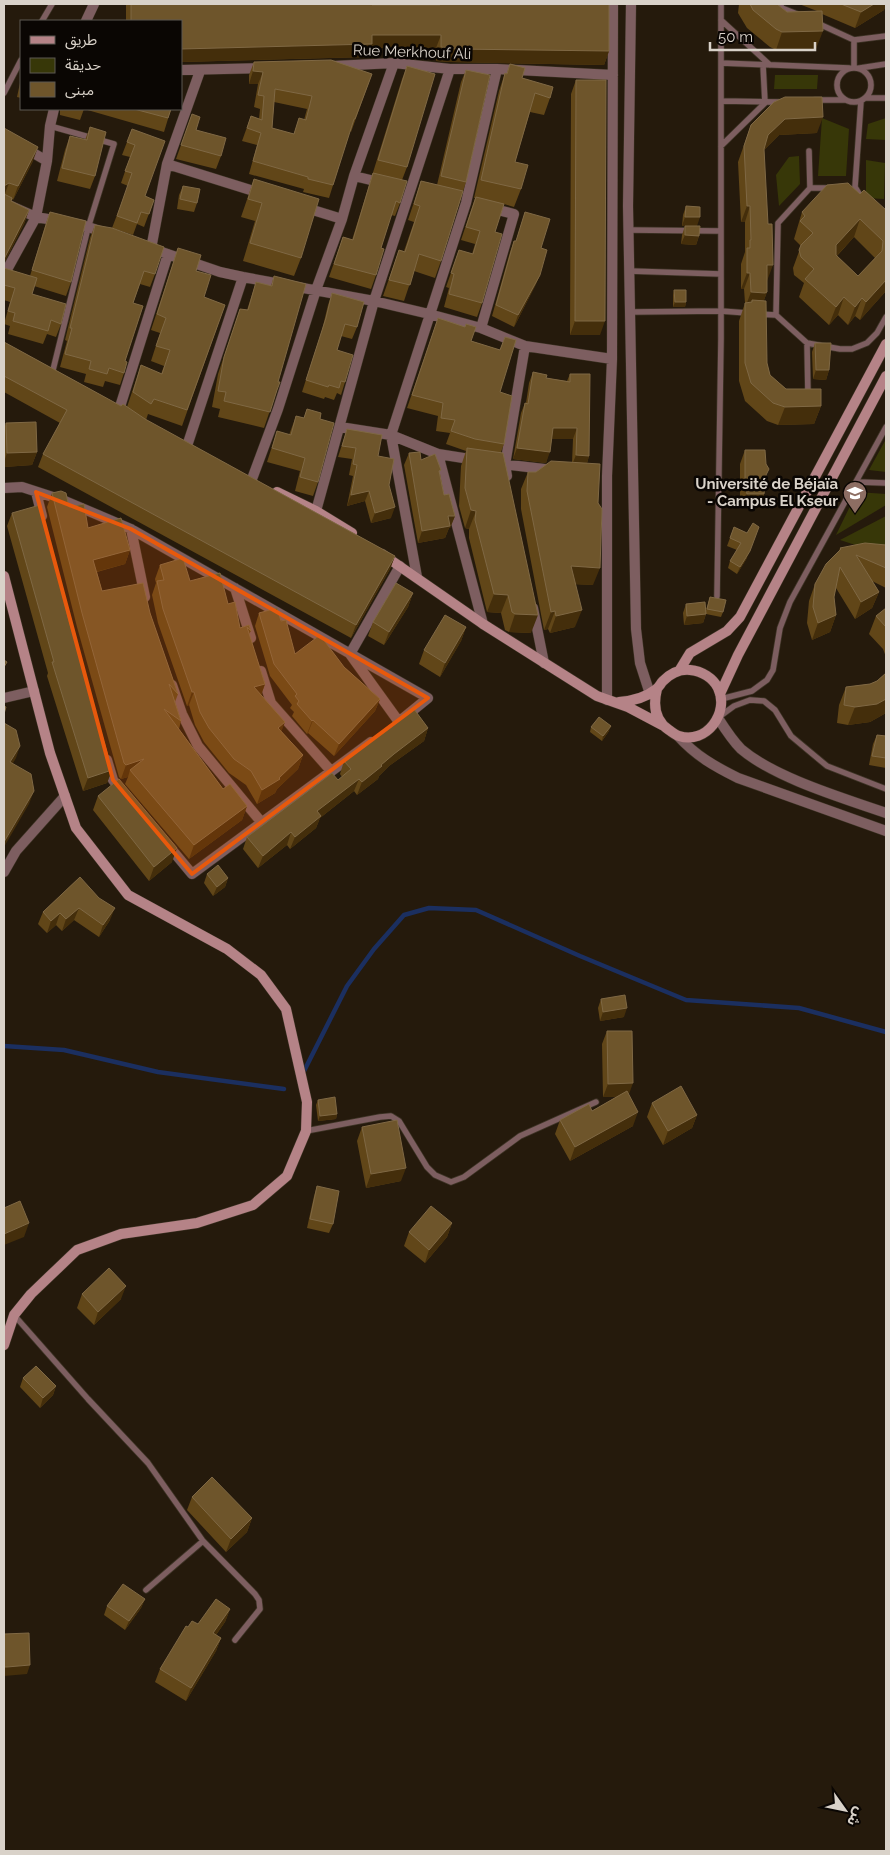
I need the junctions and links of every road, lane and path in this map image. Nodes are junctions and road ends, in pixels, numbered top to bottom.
1 (52, 4) edge
2 (94, 4) edge
3 (613, 4) edge
4 (631, 4) edge
5 (721, 4) edge
6 (780, 4) edge
7 (800, 16) edge
8 (43, 20) edge
9 (86, 20) edge
10 (721, 20) junction
11 (809, 20) edge
12 (886, 36) edge
13 (854, 40) junction
14 (20, 62) edge
15 (394, 63) junction
16 (721, 63) junction
17 (886, 64) edge
18 (767, 65) junction
19 (326, 66) edge
20 (278, 68) edge
21 (854, 68) junction
22 (450, 69) junction
23 (497, 69) junction
24 (182, 70) edge
25 (200, 71) junction
26 (613, 75) junction
27 (4, 93) edge
28 (886, 98) edge
29 (864, 99) junction
30 (812, 100) edge
31 (845, 100) junction
32 (721, 101) junction
33 (784, 102) edge
34 (765, 103) junction
35 (54, 110) edge
36 (50, 126) junction
37 (4, 136) edge
38 (721, 146) junction
39 (809, 151) dead end
40 (47, 162) junction
41 (167, 164) junction
42 (354, 176) junction
43 (407, 188) junction
44 (810, 188) junction
45 (837, 188) edge
46 (846, 188) edge
47 (855, 188) junction
48 (269, 196) edge
49 (863, 200) edge
50 (462, 202) junction
51 (4, 203) edge
52 (296, 205) edge
53 (36, 217) junction
54 (342, 219) junction
55 (88, 228) junction
56 (628, 230) junction
57 (721, 232) junction
58 (115, 237) edge
59 (168, 254) junction
60 (629, 271) junction
61 (721, 274) junction
62 (4, 275) edge
63 (243, 278) junction
64 (316, 290) junction
65 (374, 301) junction
66 (630, 312) junction
67 (721, 312) junction
68 (429, 314) junction
69 (776, 315) junction
70 (886, 317) edge
71 (481, 328) junction
72 (807, 343) junction
73 (886, 344) edge
74 (525, 346) junction
75 (612, 359) junction
76 (52, 374) edge
77 (886, 376) edge
78 (800, 398) edge
79 (119, 410) edge
80 (340, 427) junction
81 (886, 427) edge
82 (391, 435) junction
83 (186, 449) edge
84 (438, 454) junction
85 (495, 463) junction
86 (560, 471) edge
87 (858, 482) junction
88 (886, 483) edge
89 (508, 484) edge
90 (4, 488) edge
91 (36, 492) junction
92 (316, 511) junction
93 (45, 528) edge
94 (131, 529) junction
95 (400, 566) junction
96 (4, 576) edge
97 (417, 577) junction
98 (235, 588) junction
99 (717, 596) edge
100 (531, 597) edge
101 (147, 606) edge
102 (483, 624) junction
103 (350, 654) junction
104 (544, 663) junction
105 (679, 671) junction
106 (170, 678) edge
107 (34, 691) junction
108 (653, 691) junction
109 (721, 696) junction
110 (4, 698) edge
111 (612, 701) junction
112 (718, 718) junction
113 (662, 725) junction
114 (678, 736) junction
115 (376, 738) edge
116 (105, 751) edge
117 (331, 771) junction
118 (886, 789) edge
119 (65, 796) junction
120 (131, 803) edge
121 (886, 813) edge
122 (262, 823) junction
123 (886, 831) edge
124 (162, 838) edge
125 (4, 872) edge
126 (596, 1102) dead end
127 (306, 1131) junction
128 (14, 1315) junction
129 (4, 1345) edge
130 (203, 1541) junction
131 (146, 1590) dead end
132 (235, 1640) dead end

1 - 8 lane
2 - 9 street
3 - 26 street
4 - 56 street
5 - 10 lane
6 - 7 lane
10 - 16 lane
10 - 18 lane
11 - 13 lane
12 - 13 lane
13 - 21 lane
14 - 27 lane
15 - 19 street, Rue Merkhouf Ali
15 - 22 street, Rue Merkhouf Ali
15 - 42 street
16 - 18 lane
16 - 32 lane
17 - 21 lane
18 - 21 lane
18 - 34 lane
20 - 25 street
21 - 29 lane
21 - 31 lane
22 - 23 street, Rue Merkhouf Ali
22 - 43 street
23 - 26 street, Rue Merkhouf Ali
23 - 50 street
24 - 25 street
25 - 41 street
26 - 75 street
28 - 29 lane
29 - 31 lane
29 - 47 lane
30 - 31 lane
32 - 34 lane
32 - 38 lane
33 - 34 lane
34 - 38 lane
35 - 36 street
36 - 40 street
36 - 55 lane
37 - 40 street
38 - 57 lane
39 - 44 lane
40 - 53 street
41 - 48 street
41 - 59 street
42 - 43 street
42 - 54 street
43 - 65 street
44 - 45 lane
44 - 69 lane
46 - 47 lane
47 - 49 lane
50 - 68 street
50 - 71 street
51 - 53 street
52 - 54 street
53 - 55 street
53 - 62 street
54 - 64 street
55 - 58 street
55 - 76 lane
56 - 57 lane
56 - 60 street
57 - 61 lane
59 - 63 street
59 - 79 street
60 - 61 lane
60 - 66 street
61 - 67 lane
63 - 64 street
63 - 83 street
64 - 65 street
64 - 92 street
65 - 68 street
65 - 80 street
66 - 67 lane
66 - 108 street
67 - 69 lane
67 - 99 lane
68 - 71 street
68 - 82 street
69 - 72 lane
70 - 72 lane
71 - 74 street
72 - 78 lane
73 - 105 street
74 - 75 street
74 - 85 street
75 - 111 street
77 - 109 street
80 - 82 street
80 - 92 street
81 - 87 lane
82 - 84 street
82 - 97 street
84 - 85 street
84 - 102 street
85 - 86 street
85 - 89 street
87 - 88 lane
87 - 109 lane
90 - 91 street
91 - 93 street
91 - 94 street
92 - 95 street
94 - 98 street
94 - 101 street
95 - 97 street
95 - 103 street
96 - 107 street
97 - 102 street
98 - 103 street
98 - 117 street
100 - 104 street
102 - 104 street
103 - 103 street
104 - 111 street
105 - 108 street
105 - 109 street
106 - 122 street
107 - 110 street
107 - 119 street
108 - 111 street
108 - 113 street
109 - 112 street
111 - 113 street
112 - 114 street
112 - 118 lane
112 - 121 street
113 - 114 street
114 - 123 street
115 - 117 street
116 - 120 street
117 - 122 street
119 - 125 street
119 - 127 street
122 - 124 street
126 - 127 lane
127 - 128 street
128 - 129 street
128 - 130 lane
130 - 131 lane
130 - 132 lane

